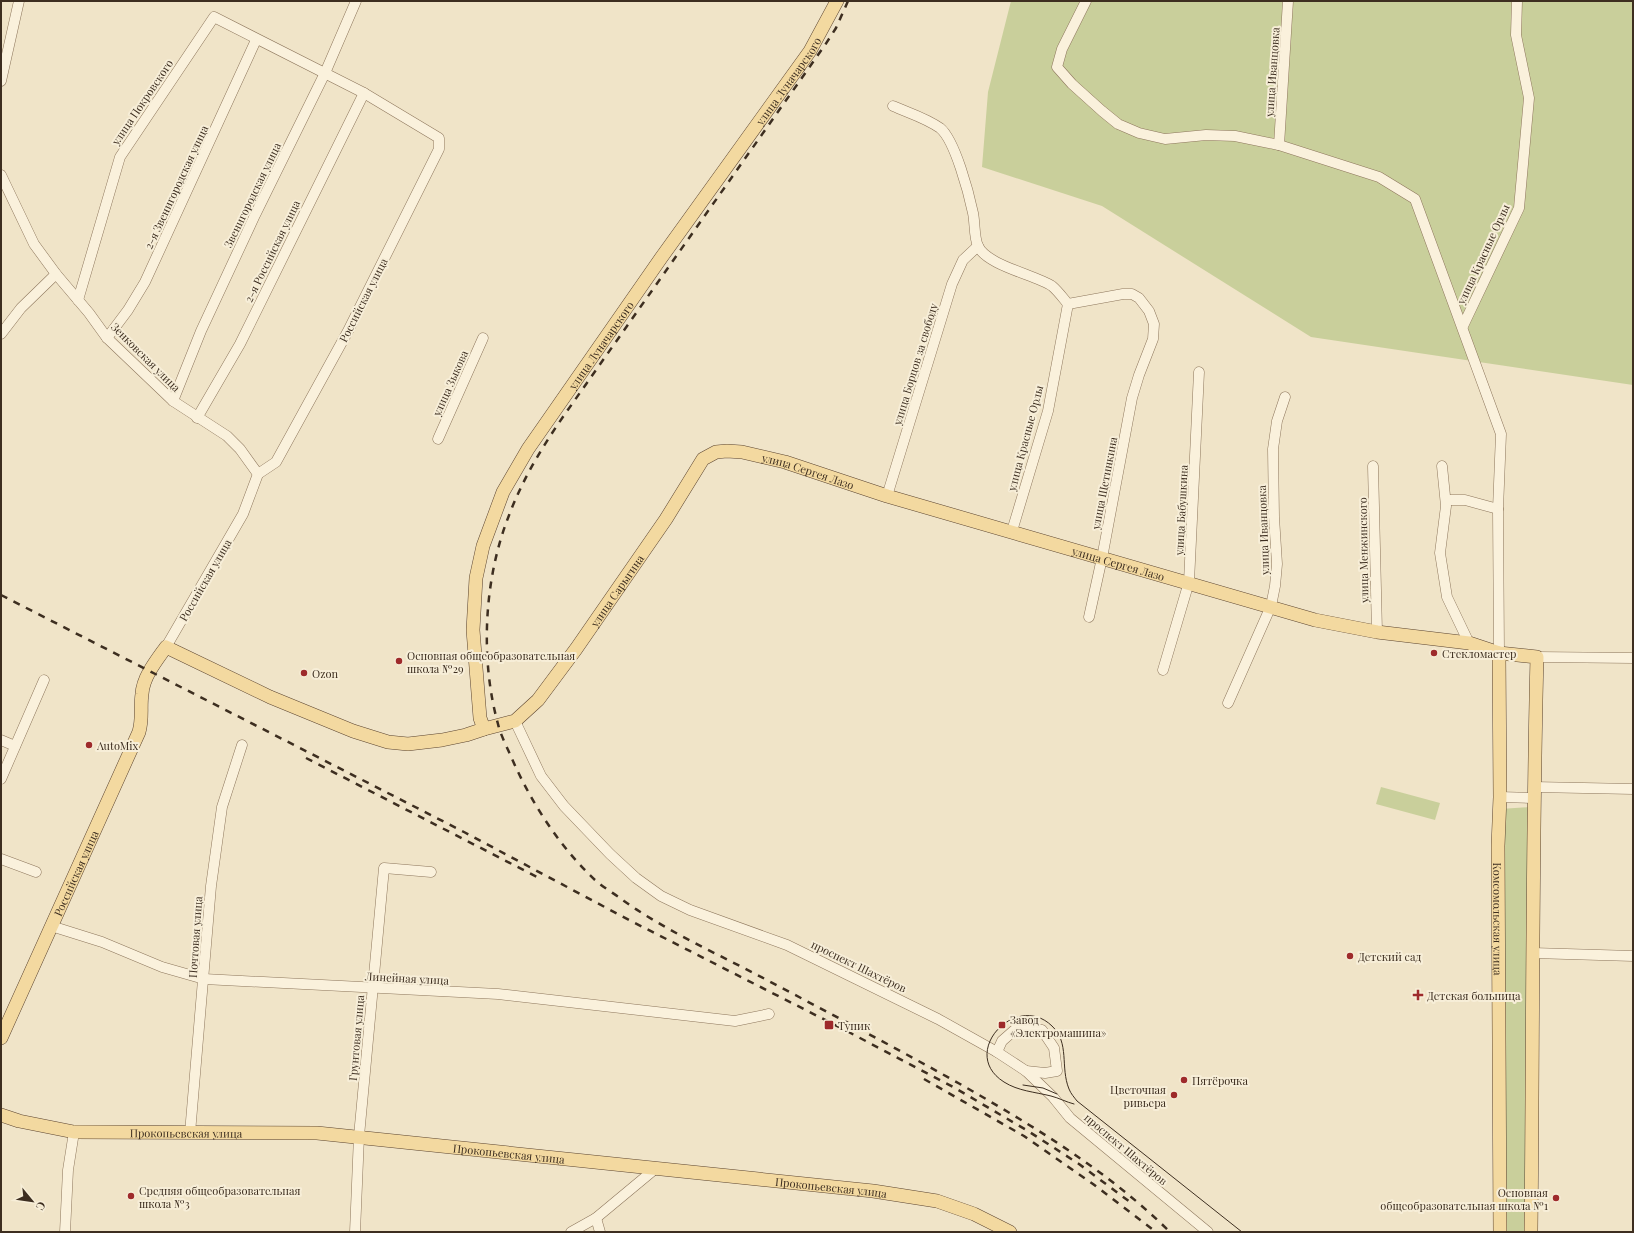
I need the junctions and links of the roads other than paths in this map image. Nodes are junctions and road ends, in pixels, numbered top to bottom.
1 (18, 1) edge
2 (356, 1) edge
3 (837, 1) edge
4 (1086, 1) edge
5 (1288, 1) edge
6 (1517, 1) edge
7 (256, 40) junction
8 (325, 73) junction
9 (1, 81) edge
10 (364, 93) junction
11 (893, 106) dead end
12 (1279, 145) junction
13 (1, 175) edge
14 (978, 246) junction
15 (56, 274) junction
16 (78, 300) junction
17 (1068, 304) junction
18 (1463, 326) junction
19 (1, 334) edge
20 (107, 338) junction
21 (483, 338) dead end
22 (1199, 372) dead end
23 (1285, 397) dead end
24 (172, 401) junction
25 (197, 418) junction
26 (438, 438) dead end
27 (742, 452) joint
28 (1373, 466) dead end
29 (1442, 466) dead end
30 (258, 474) junction
31 (887, 496) junction
32 (1446, 500) junction
33 (1498, 509) junction
34 (1012, 531) junction
35 (1102, 558) junction
36 (1188, 582) junction
37 (1271, 606) junction
38 (1089, 617) dead end
39 (1377, 632) junction
40 (1469, 643) junction
41 (166, 647) junction
42 (1500, 653) junction
43 (1537, 657) junction
44 (1633, 658) edge
45 (1163, 670) dead end
46 (44, 680) dead end
47 (1228, 704) dead end
48 (515, 721) junction
49 (484, 729) junction
50 (1, 740) edge
51 (242, 745) dead end
52 (15, 746) junction
53 (1, 779) edge
54 (1633, 789) edge
55 (1533, 792) junction
56 (1500, 797) junction
57 (1, 858) edge
58 (36, 872) dead end
59 (431, 872) dead end
60 (51, 926) junction
61 (1533, 953) junction
62 (1633, 956) edge
63 (204, 978) junction
64 (372, 988) junction
65 (769, 1014) dead end
66 (1, 1038) edge
67 (997, 1052) junction
68 (1026, 1071) junction
69 (1, 1115) edge
70 (74, 1132) junction
71 (190, 1133) junction
72 (359, 1136) junction
73 (656, 1169) junction
74 (596, 1218) junction
75 (65, 1232) edge
76 (355, 1232) edge
77 (570, 1232) edge
78 (600, 1232) edge
79 (1010, 1232) edge
80 (1208, 1232) edge
81 (1500, 1232) edge
82 (1531, 1232) edge

1 - 9 street
2 - 8 street, Звенигородская улица
3 - 49 main road, улица Луначарского
4 - 12 street
5 - 12 street, улица Иванцовка
6 - 18 street, улица Красные Орлы
7 - 8 street
7 - 16 street, улица Покровского
7 - 20 street, 2-я Звенигородская улица
8 - 10 street
8 - 24 street, Звенигородская улица
10 - 25 street, 2-я Российская улица
10 - 30 street, Российская улица
11 - 14 street
12 - 18 street
13 - 15 street, Зенковская улица
14 - 17 street
14 - 31 street, улица Борцов за свободу
15 - 16 street, Зенковская улица
15 - 19 street
16 - 20 street, Зенковская улица
17 - 34 street, улица Красные Орлы
17 - 35 street, улица Щетинкина
18 - 33 street
20 - 24 street, Зенковская улица
21 - 26 street, улица Зыкова
22 - 36 street, улица Бабушкина
23 - 37 street, улица Иванцовка
24 - 25 street, Зенковская улица
25 - 30 street, Зенковская улица
27 - 31 main road, улица Сергея Лазо
27 - 48 main road, улица Сарыгина
28 - 39 street, улица Менжинского
29 - 32 street
30 - 41 street, Российская улица
31 - 34 main road, улица Сергея Лазо
32 - 33 street
32 - 40 street
33 - 42 street
34 - 35 main road, улица Сергея Лазо
35 - 36 main road, улица Сергея Лазо
35 - 38 street, улица Щетинкина
36 - 37 main road, улица Сергея Лазо
36 - 45 street, улица Бабушкина
37 - 39 main road, улица Сергея Лазо
37 - 47 street, улица Иванцовка
39 - 40 main road, улица Сергея Лазо
40 - 42 main road, улица Сергея Лазо
41 - 49 main road, улица Сарыгина
41 - 60 main road, Российская улица
42 - 43 main road, улица Сергея Лазо
42 - 56 main road, Комсомольская улица
43 - 44 street
43 - 55 main road
46 - 52 street
48 - 49 main road, улица Сарыгина
48 - 67 street, проспект Шахтёров
50 - 52 street
51 - 63 street, Почтовая улица
52 - 53 street
54 - 55 street
55 - 56 street
55 - 61 main road
56 - 81 main road, Комсомольская улица
57 - 58 street
59 - 64 street, Грунтовая улица
60 - 63 street, Линейная улица
60 - 66 main road, Российская улица
61 - 62 street
61 - 82 main road
63 - 64 street, Линейная улица
63 - 71 street, Почтовая улица
64 - 65 street, Линейная улица
64 - 72 street, Грунтовая улица
67 - 68 street, проспект Шахтёров
67 - 68 street
68 - 80 street, проспект Шахтёров
69 - 70 main road, Прокопьевская улица
70 - 71 main road, Прокопьевская улица
70 - 75 street
71 - 72 main road, Прокопьевская улица
72 - 73 main road, Прокопьевская улица
72 - 76 street, Грунтовая улица
73 - 74 street
73 - 79 main road, Прокопьевская улица
74 - 77 street
74 - 78 street

